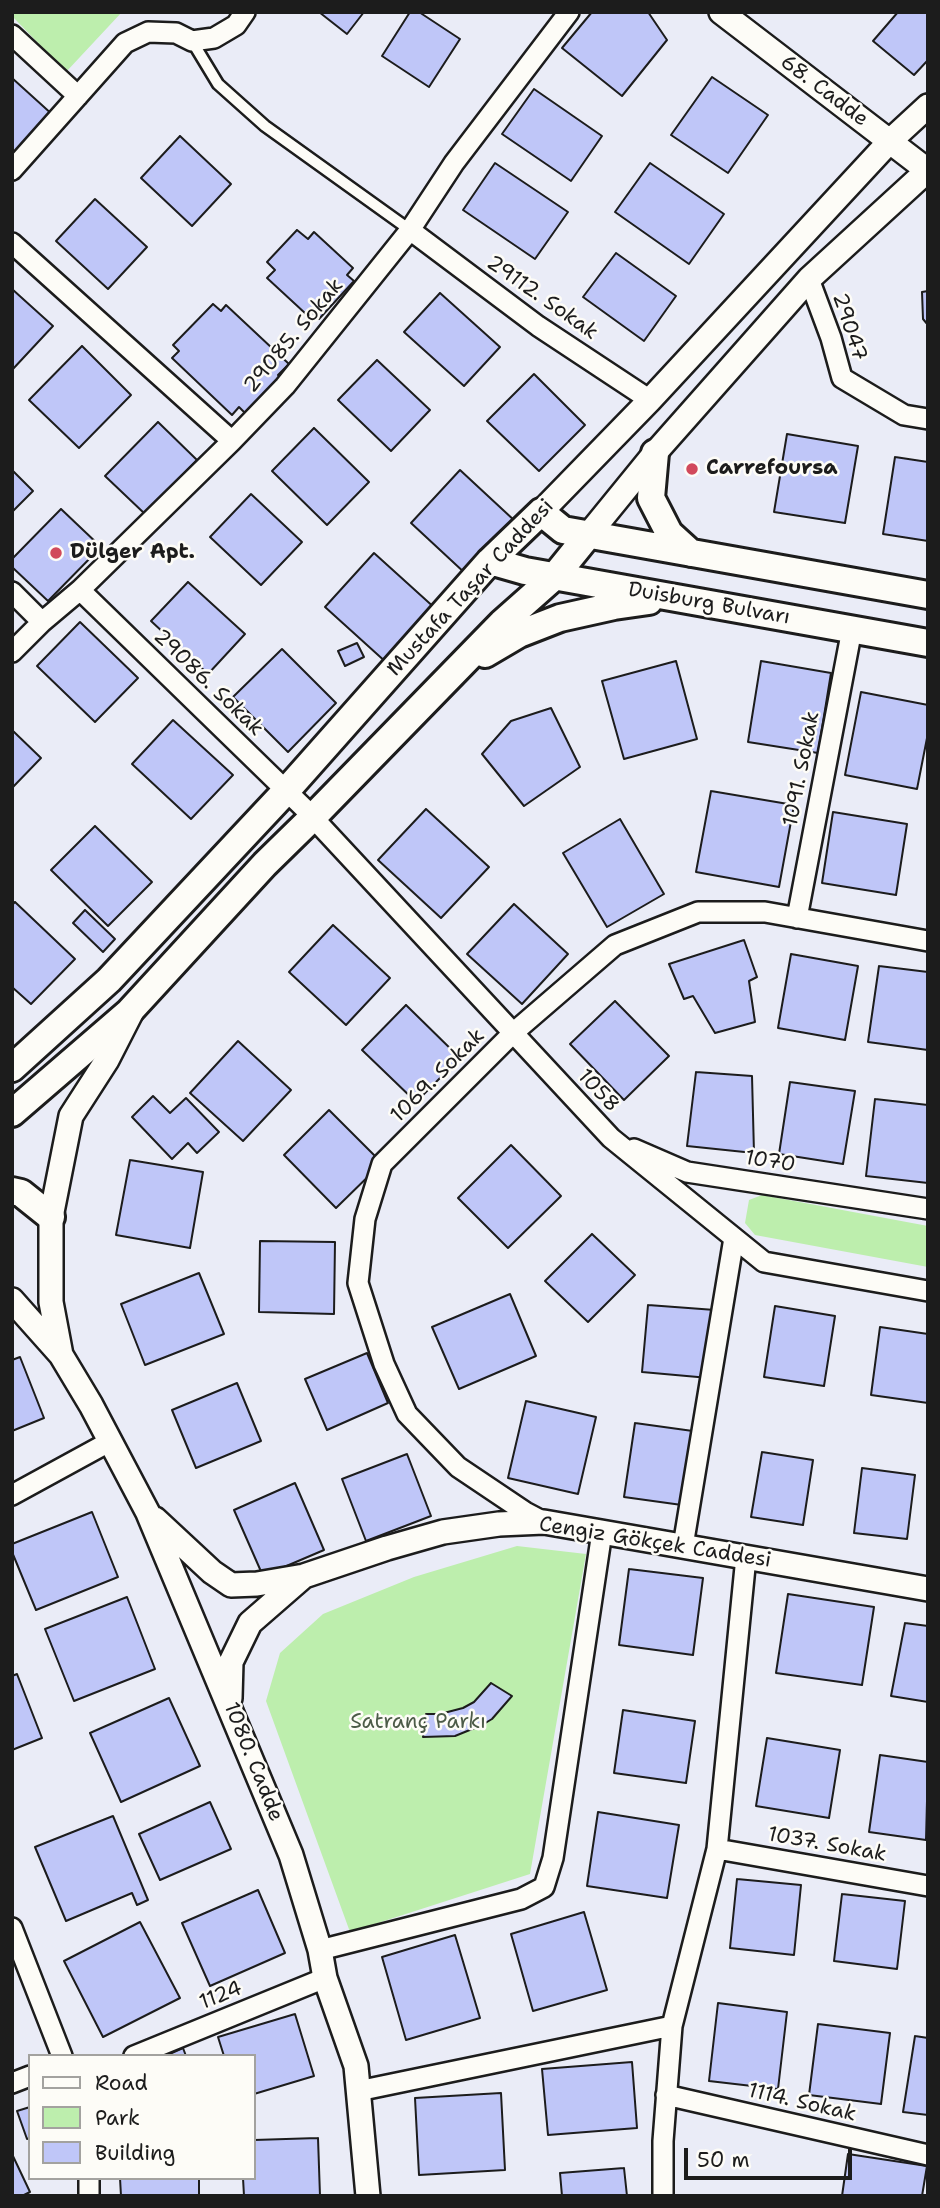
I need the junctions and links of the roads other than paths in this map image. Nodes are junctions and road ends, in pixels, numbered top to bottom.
1 (245, 12) edge
2 (569, 12) edge
3 (721, 12) edge
4 (12, 35) edge
5 (192, 41) junction
6 (78, 96) junction
7 (928, 106) edge
8 (890, 141) junction
9 (12, 170) edge
10 (928, 170) edge
11 (410, 230) junction
12 (12, 243) edge
13 (809, 279) junction
14 (650, 400) junction
15 (928, 419) edge
16 (232, 441) junction
17 (655, 453) junction
18 (541, 512) junction
19 (589, 534) junction
20 (691, 553) junction
21 (490, 561) junction
22 (555, 576) junction
23 (80, 590) junction
24 (12, 592) edge
25 (928, 595) edge
26 (676, 598) junction
27 (42, 622) junction
28 (852, 629) junction
29 (928, 643) edge
30 (12, 652) edge
31 (456, 671) junction
32 (301, 805) junction
33 (797, 918) junction
34 (928, 940) edge
35 (134, 1006) junction
36 (513, 1033) junction
37 (12, 1068) edge
38 (12, 1113) edge
39 (611, 1138) junction
40 (12, 1191) edge
41 (928, 1209) edge
42 (51, 1217) junction
43 (734, 1238) junction
44 (928, 1291) edge
45 (12, 1300) edge
46 (61, 1354) junction
47 (109, 1442) junction
48 (12, 1495) edge
49 (148, 1513) junction
50 (544, 1522) junction
51 (602, 1532) junction
52 (682, 1546) junction
53 (746, 1557) junction
54 (304, 1576) junction
55 (928, 1589) edge
56 (230, 1706) junction
57 (717, 1849) junction
58 (928, 1886) edge
59 (12, 1928) edge
60 (320, 1950) junction
61 (325, 1978) junction
62 (672, 2026) junction
63 (61, 2054) edge
64 (139, 2054) edge
65 (358, 2091) junction
66 (666, 2095) junction
67 (928, 2155) edge
68 (368, 2196) edge
69 (663, 2196) edge

1 - 5 street
2 - 11 street, 29085. Sokak
3 - 8 street, 68. Cadde
4 - 6 street
5 - 6 street
5 - 11 lane
6 - 9 street
7 - 8 street, Mustafa Taşar Caddesi
8 - 10 street, 68. Cadde
8 - 14 street, Mustafa Taşar Caddesi
10 - 13 street, Mustafa Taşar Caddesi
11 - 14 street, 29112. Sokak
11 - 16 street, 29085. Sokak
12 - 16 street
13 - 15 street, 29047
13 - 17 street, Mustafa Taşar Caddesi
14 - 18 street, Mustafa Taşar Caddesi
16 - 23 street, 29085. Sokak
17 - 19 street, Mustafa Taşar Caddesi
17 - 20 main road
18 - 19 main road
18 - 21 main road, Mustafa Taşar Caddesi
19 - 20 main road
19 - 22 main road, Mustafa Taşar Caddesi
20 - 25 main road
21 - 22 main road, Duisburg Bulvarı
21 - 32 main road, Mustafa Taşar Caddesi
22 - 26 main road, Duisburg Bulvarı
22 - 31 main road, Mustafa Taşar Caddesi
23 - 27 street, 29085. Sokak
23 - 32 street, 29086. Sokak
24 - 27 street
26 - 28 main road, Duisburg Bulvarı
26 - 31 main road
27 - 30 street, 29085. Sokak
28 - 29 main road, Duisburg Bulvarı
28 - 33 street, 1091. Sokak
31 - 32 main road, Mustafa Taşar Caddesi
32 - 35 main road, Mustafa Taşar Caddesi
32 - 36 street, 1058
32 - 37 main road, Mustafa Taşar Caddesi
33 - 34 street, 1069. Sokak
33 - 36 street, 1069. Sokak
35 - 38 main road, Mustafa Taşar Caddesi
35 - 42 street
36 - 39 street, 1058
36 - 50 street, 1069. Sokak
39 - 41 street, 1070
39 - 43 street, 1058
40 - 42 main road
42 - 46 street
43 - 44 street, 1058
43 - 52 street
45 - 46 street
46 - 47 street, 1080. Cadde
47 - 48 street
47 - 49 street, 1080. Cadde
49 - 54 street
49 - 56 street, 1080. Cadde
50 - 51 street, Cengiz Gökçek Caddesi
50 - 54 street, Cengiz Gökçek Caddesi
51 - 52 street, Cengiz Gökçek Caddesi
51 - 60 street
52 - 53 street, Cengiz Gökçek Caddesi
53 - 55 street, Cengiz Gökçek Caddesi
53 - 57 street
54 - 56 street
56 - 60 street, 1080. Cadde
57 - 58 street, 1037. Sokak
57 - 62 street
59 - 63 street
60 - 61 street, 1080. Cadde
61 - 64 street, 1124
61 - 65 street, 1080. Cadde
62 - 65 street
62 - 66 street
65 - 68 street, 1080. Cadde
66 - 67 street, 1114. Sokak
66 - 69 street

